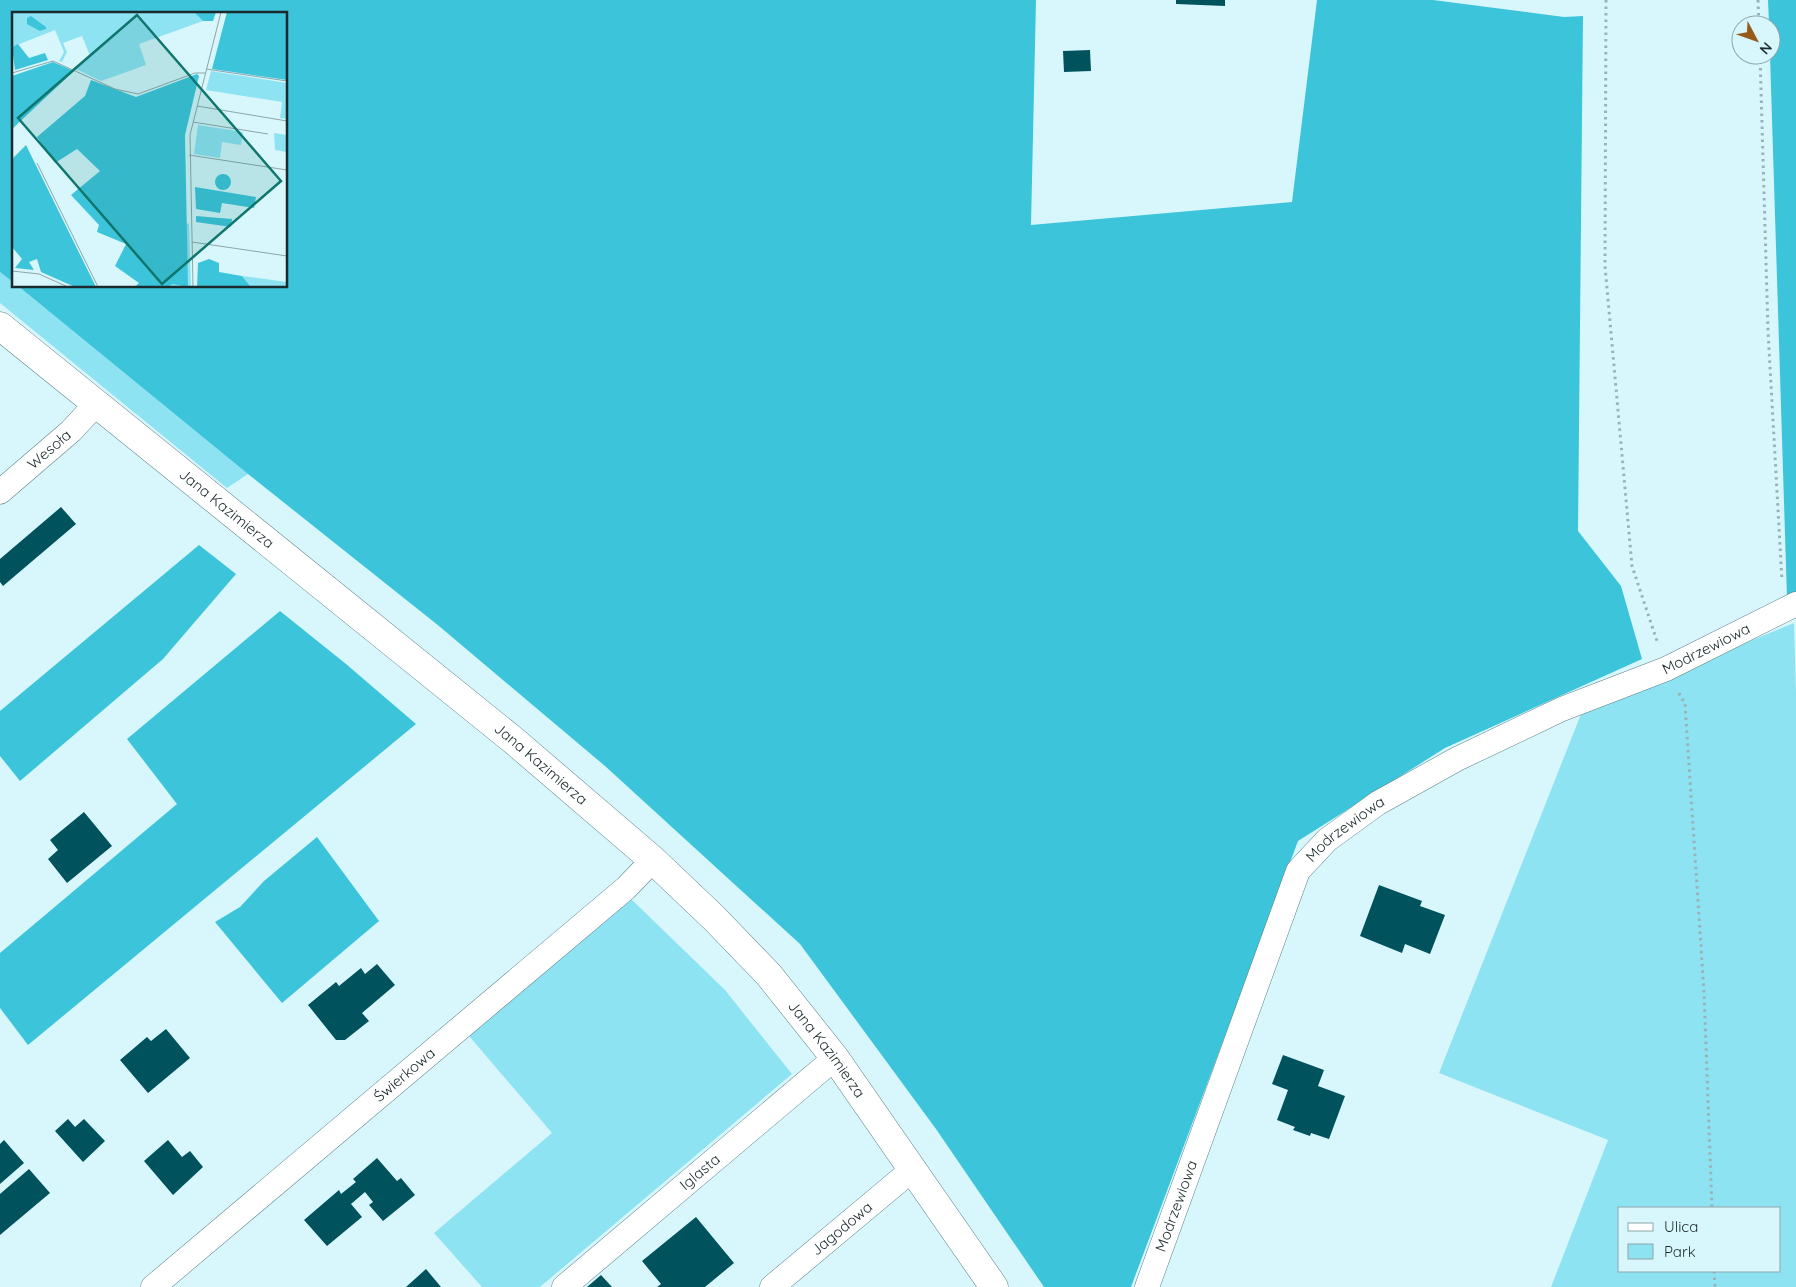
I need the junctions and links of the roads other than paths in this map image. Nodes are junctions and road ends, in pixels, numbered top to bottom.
1 (0, 326) edge
2 (96, 404) junction
3 (0, 492) edge
4 (1790, 607) edge
5 (654, 860) junction
6 (835, 1058) junction
7 (913, 1170) junction
8 (153, 1287) edge
9 (564, 1287) edge
10 (772, 1287) edge
11 (994, 1287) edge
12 (1147, 1287) edge

1 - 2 main road, Jana Kazimierza
2 - 3 street, Wesoła
2 - 5 main road, Jana Kazimierza
4 - 12 street, Modrzewiowa
5 - 6 main road, Jana Kazimierza
5 - 8 street, Świerkowa
6 - 7 main road, Jana Kazimierza
6 - 9 street, Iglasta
7 - 10 street, Jagodowa
7 - 11 main road, Jana Kazimierza

